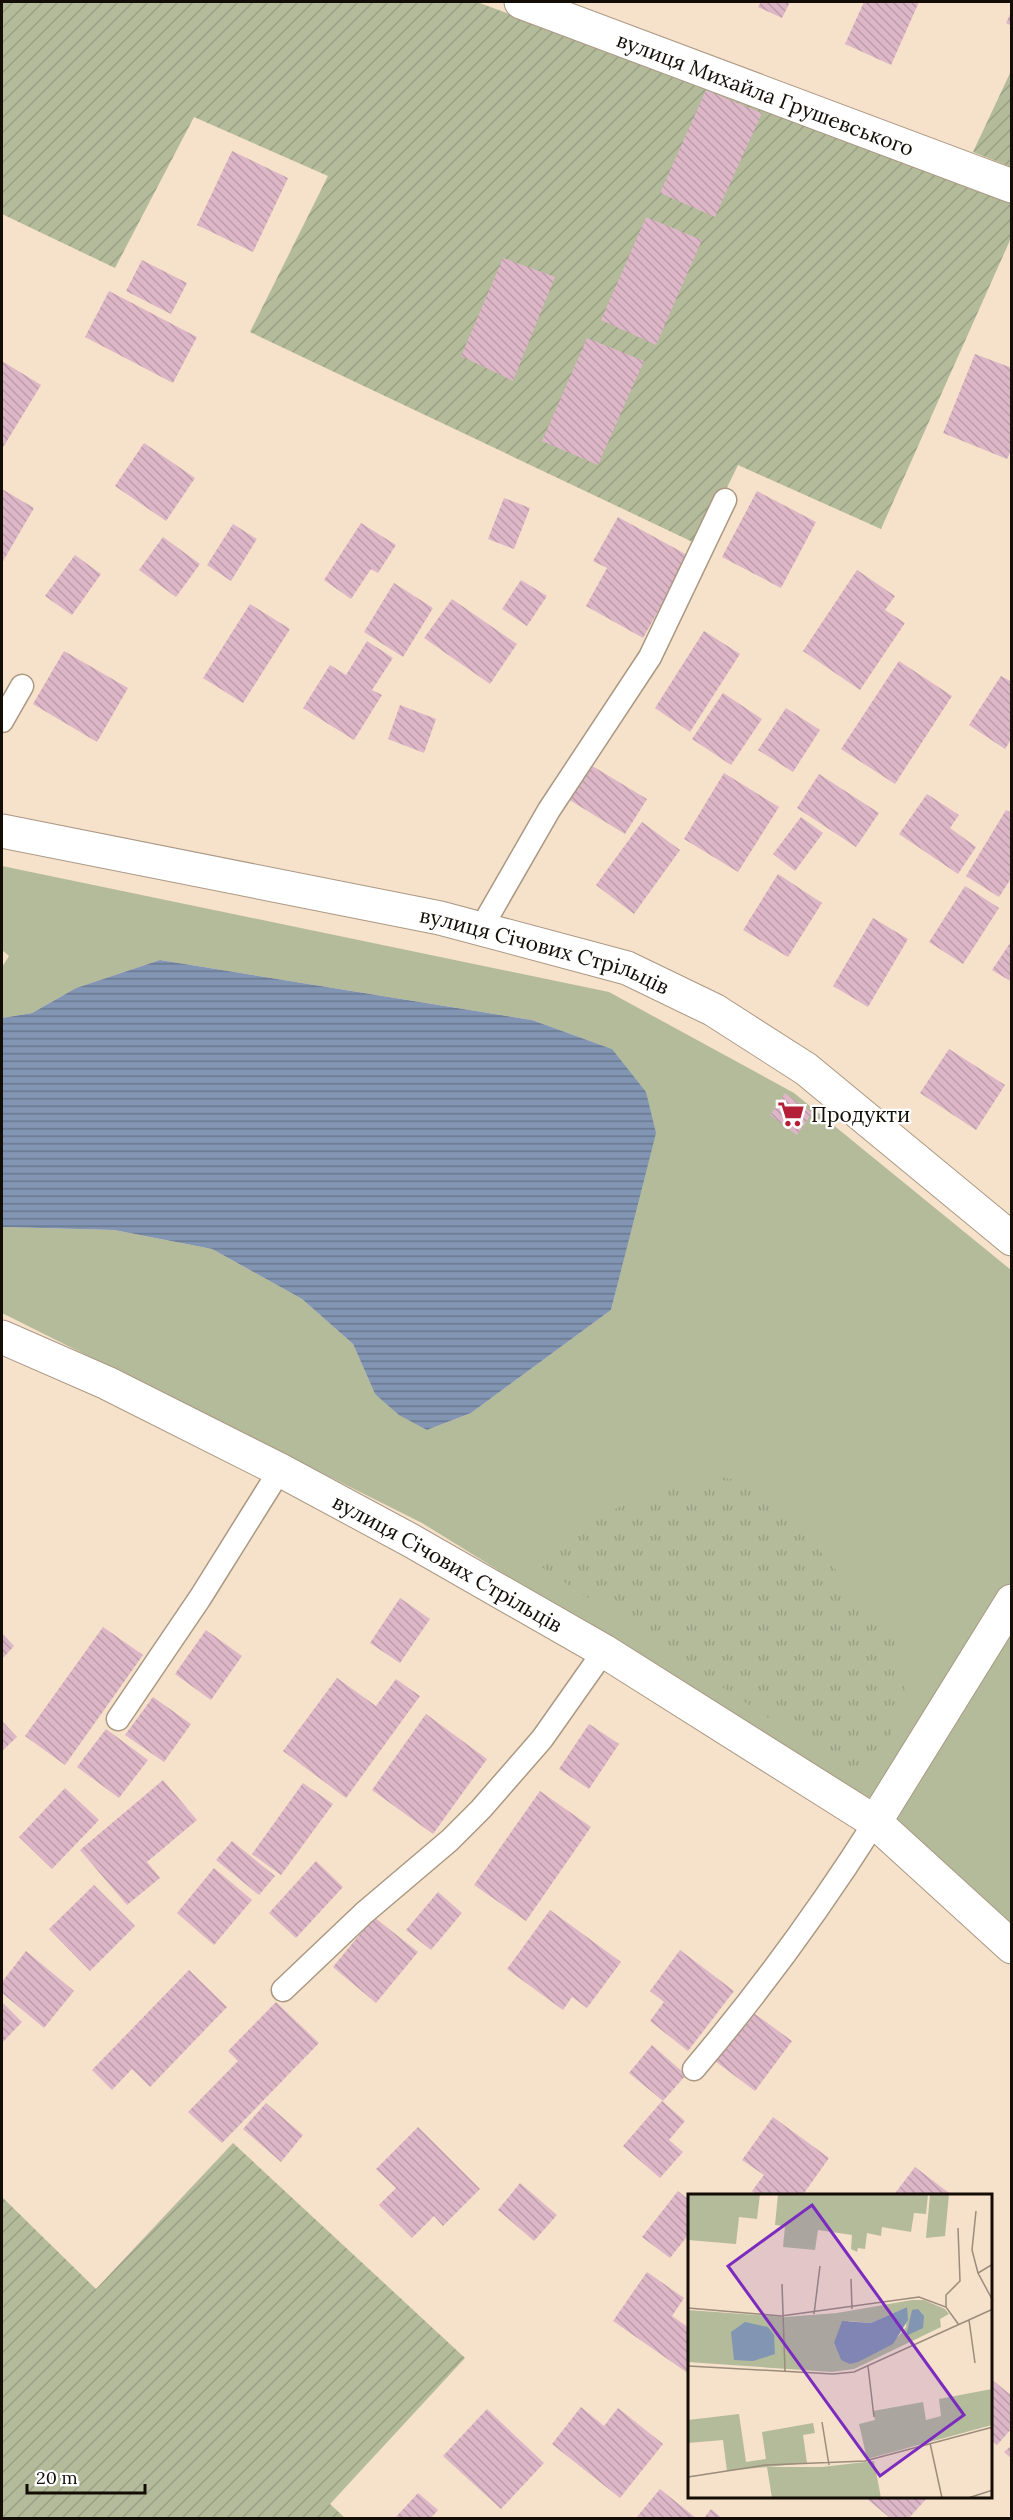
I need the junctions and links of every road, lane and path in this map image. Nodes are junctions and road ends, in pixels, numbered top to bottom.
1 (521, 2) edge
2 (1011, 186) edge
3 (725, 500) dead end
4 (22, 686) dead end
5 (2, 721) edge
6 (2, 831) edge
7 (480, 930) junction
8 (1011, 1239) edge
9 (2, 1337) edge
10 (280, 1470) junction
11 (1011, 1601) edge
12 (604, 1651) junction
13 (118, 1719) dead end
14 (875, 1822) junction
15 (1011, 1947) edge
16 (283, 1990) dead end
17 (694, 2069) dead end

1 - 2 street, вулиця Михайла Грушевського
3 - 7 lane
4 - 5 lane
6 - 7 street, вулиця Січових Стрільців
7 - 8 street, вулиця Січових Стрільців
9 - 10 street, вулиця Січових Стрільців
10 - 12 street, вулиця Січових Стрільців
10 - 13 lane
11 - 14 street
12 - 14 street, вулиця Січових Стрільців
12 - 16 lane
14 - 15 street, вулиця Січових Стрільців
14 - 17 lane

